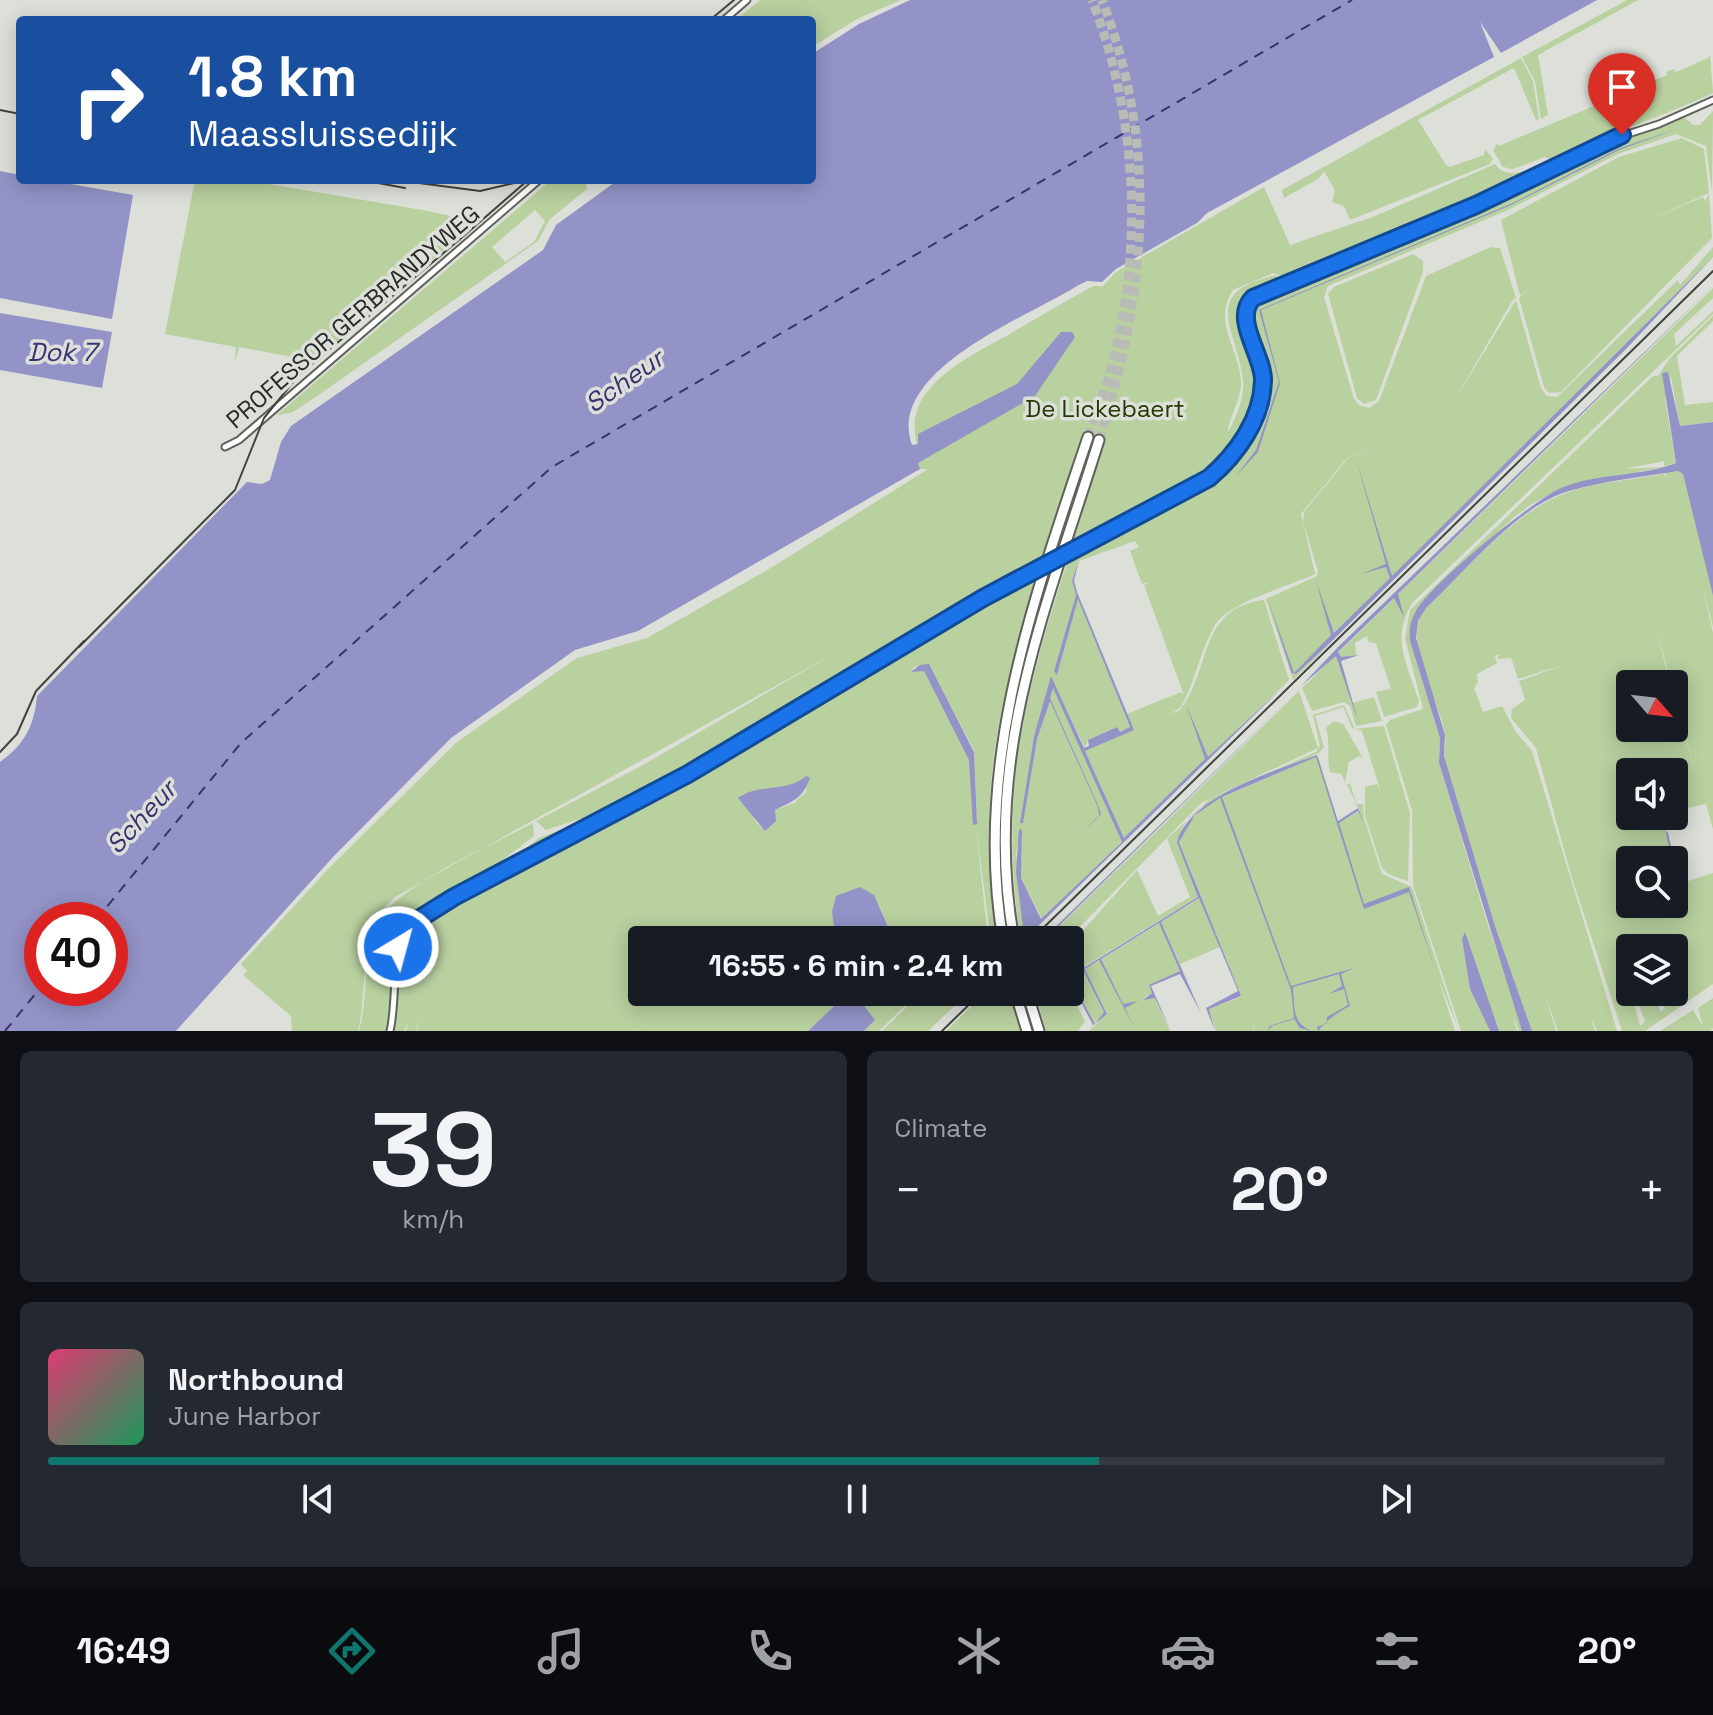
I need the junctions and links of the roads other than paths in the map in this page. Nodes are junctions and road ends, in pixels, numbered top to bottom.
1 (747, 0) edge
2 (729, 16) edge
3 (1713, 100) edge
4 (534, 184) edge
5 (1088, 437) tunnel mouth
6 (1099, 440) tunnel mouth
7 (225, 447) dead end
8 (1002, 926) edge
9 (1012, 926) edge
10 (1019, 1006) edge
11 (1031, 1006) edge
12 (390, 1031) edge
13 (1027, 1031) edge
14 (1039, 1031) edge

1 - 2 street
3 - 12 street, bridge
4 - 7 street, PROFESSOR GERBRANDYWEG
5 - 8 highway
6 - 9 highway
10 - 13 highway
11 - 14 highway

